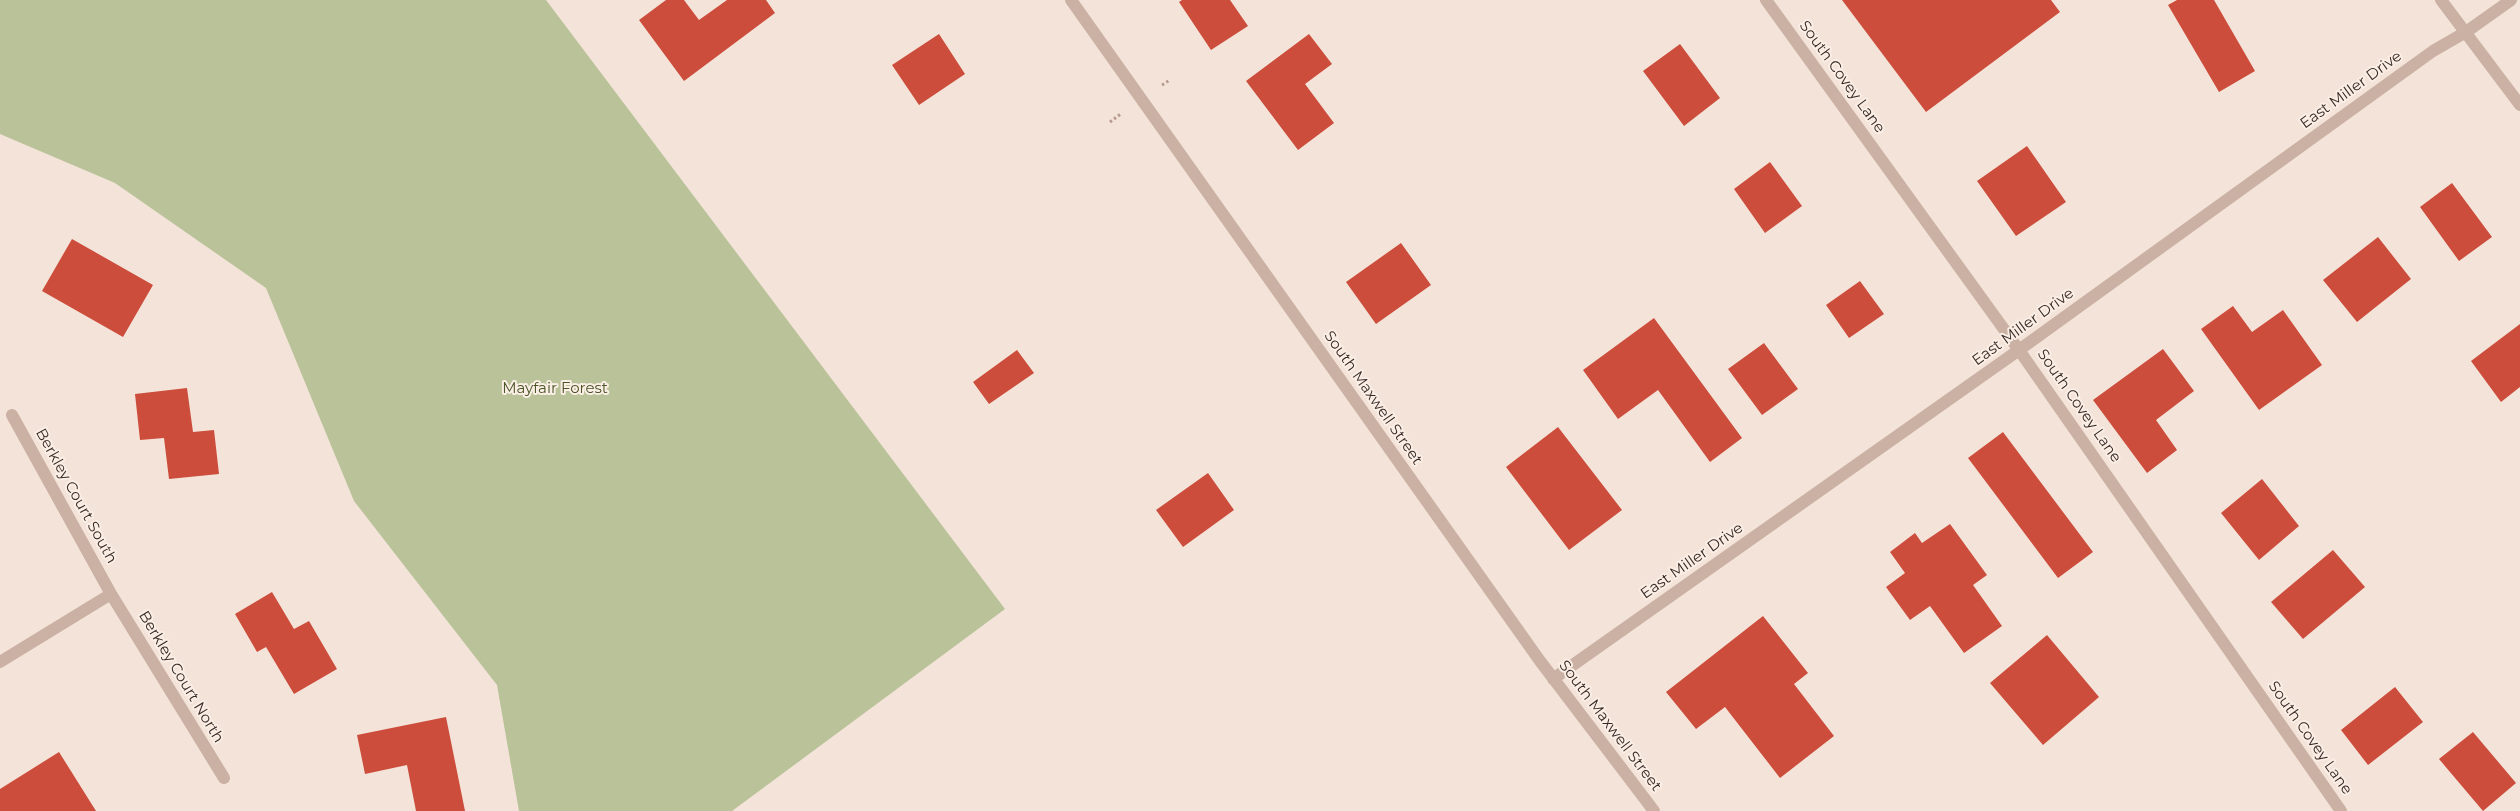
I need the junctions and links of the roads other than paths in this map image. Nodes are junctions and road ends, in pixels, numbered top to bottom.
1 (1071, 0) edge
2 (1766, 0) edge
3 (2441, 0) edge
4 (2511, 0) edge
5 (2466, 32) junction
6 (2520, 105) edge
7 (2019, 350) junction
8 (12, 415) dead end
9 (111, 594) junction
10 (0, 662) edge
11 (1553, 679) junction
12 (224, 778) dead end
13 (1654, 811) edge
14 (2341, 811) edge

1 - 11 street, South Maxwell Street
2 - 7 street, South Covey Lane
3 - 5 street
4 - 5 street, East Miller Drive
5 - 6 street
5 - 7 street, East Miller Drive
7 - 11 street, East Miller Drive
7 - 14 street, South Covey Lane
8 - 9 street, Berkley Court South
9 - 10 street
9 - 12 street, Berkley Court North
11 - 13 street, South Maxwell Street

